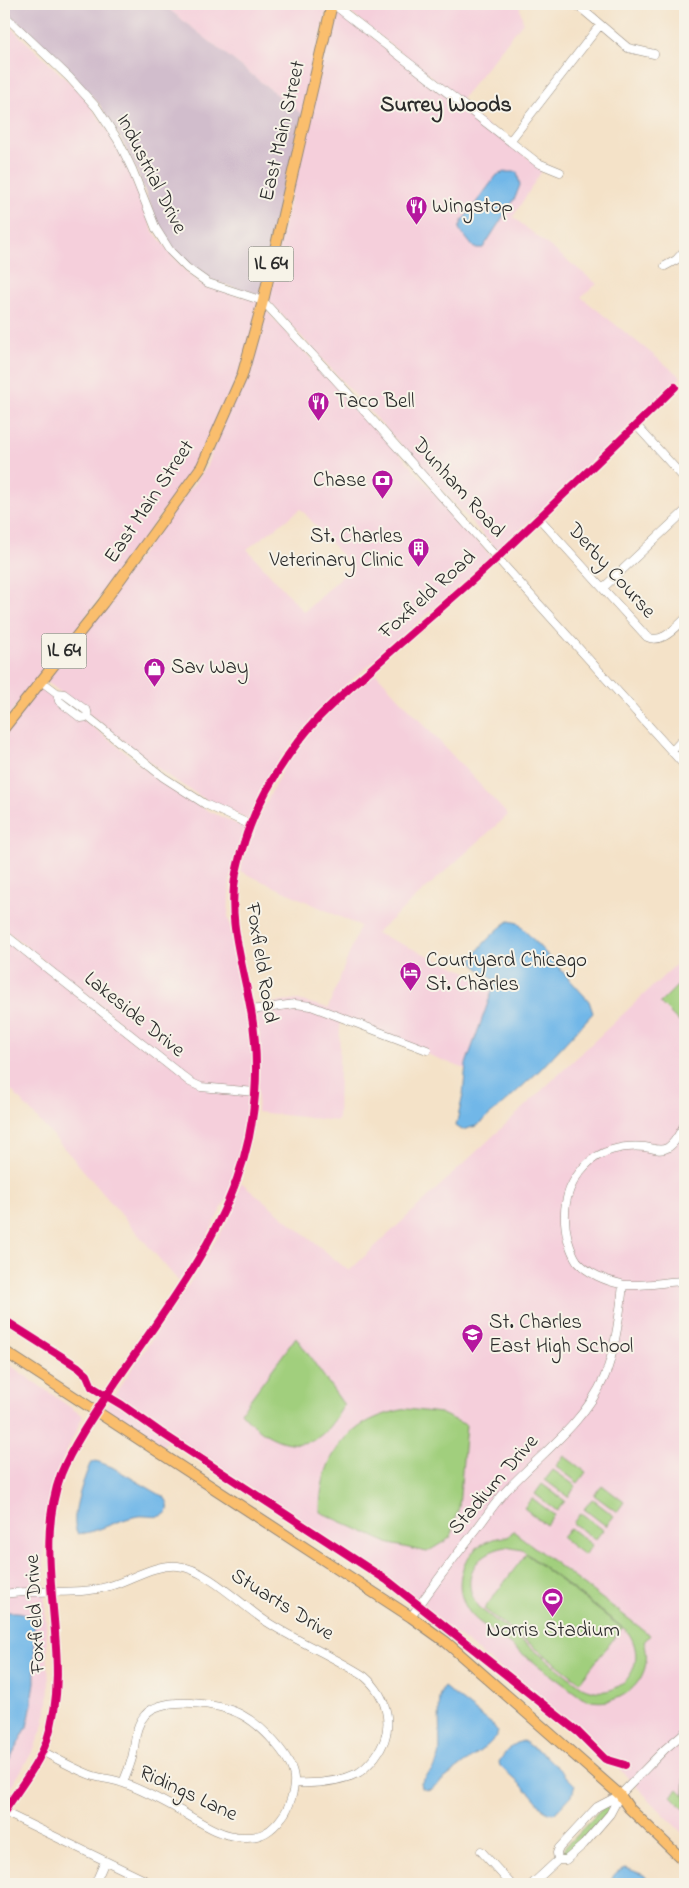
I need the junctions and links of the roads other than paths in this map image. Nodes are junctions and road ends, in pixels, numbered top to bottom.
1 (332, 4) edge
2 (576, 4) edge
3 (4, 15) edge
4 (600, 25) junction
5 (654, 54) dead end
6 (510, 142) junction
7 (560, 172) dead end
8 (685, 250) edge
9 (665, 266) dead end
10 (263, 301) junction
11 (675, 387) dead end
12 (636, 425) junction
13 (685, 479) edge
14 (685, 511) edge
15 (538, 517) junction
16 (498, 557) junction
17 (603, 588) junction
18 (685, 619) edge
19 (41, 681) junction
20 (4, 728) edge
21 (685, 737) edge
22 (672, 751) junction
23 (685, 766) edge
24 (251, 825) junction
25 (4, 934) edge
26 (251, 1010) junction
27 (427, 1050) dead end
28 (255, 1092) junction
29 (685, 1124) edge
30 (685, 1281) edge
31 (623, 1285) junction
32 (4, 1351) edge
33 (96, 1410) junction
34 (51, 1592) junction
35 (4, 1594) edge
36 (411, 1617) junction
37 (685, 1732) edge
38 (42, 1751) junction
39 (123, 1783) junction
40 (294, 1783) junction
41 (620, 1795) junction
42 (4, 1812) edge
43 (481, 1851) dead end
44 (558, 1860) junction
45 (105, 1861) junction
46 (685, 1862) edge
47 (95, 1884) edge
48 (152, 1884) edge
49 (511, 1884) edge
50 (532, 1884) edge

1 - 6 street
1 - 10 main road, East Main Street / IL 64
2 - 4 street
3 - 10 street, Industrial Drive
4 - 5 street
4 - 6 street
6 - 7 street
8 - 9 street
10 - 16 street, Dunham Road
10 - 19 main road, East Main Street / IL 64
11 - 12 street, Foxfield Road
12 - 13 street
12 - 15 street, Foxfield Road
14 - 17 street
15 - 16 street, Foxfield Road
15 - 17 street, Derby Course
16 - 22 street, Dunham Road
16 - 24 street, Foxfield Road
17 - 18 street, Derby Course
19 - 20 main road, East Main Street / IL 64
19 - 24 street
21 - 22 street
22 - 23 street, Dunham Road
24 - 26 street, Foxfield Road
25 - 28 street, Lakeside Drive
26 - 27 street
26 - 28 street, Foxfield Road
28 - 33 street, Foxfield Road
29 - 31 street
30 - 31 street
31 - 36 street, Stadium Drive
32 - 33 main road
33 - 34 street, Foxfield Drive
33 - 36 main road
34 - 35 street, Stuarts Drive
34 - 38 street, Foxfield Drive
34 - 40 street, Stuarts Drive
36 - 41 main road
37 - 41 street
38 - 39 street, Ridings Lane
38 - 42 street, Foxfield Drive
39 - 40 street, Ridings Lane
39 - 40 street
41 - 44 street
41 - 44 street
41 - 46 main road
42 - 45 street
43 - 49 street
44 - 50 street
45 - 47 street
45 - 48 street

